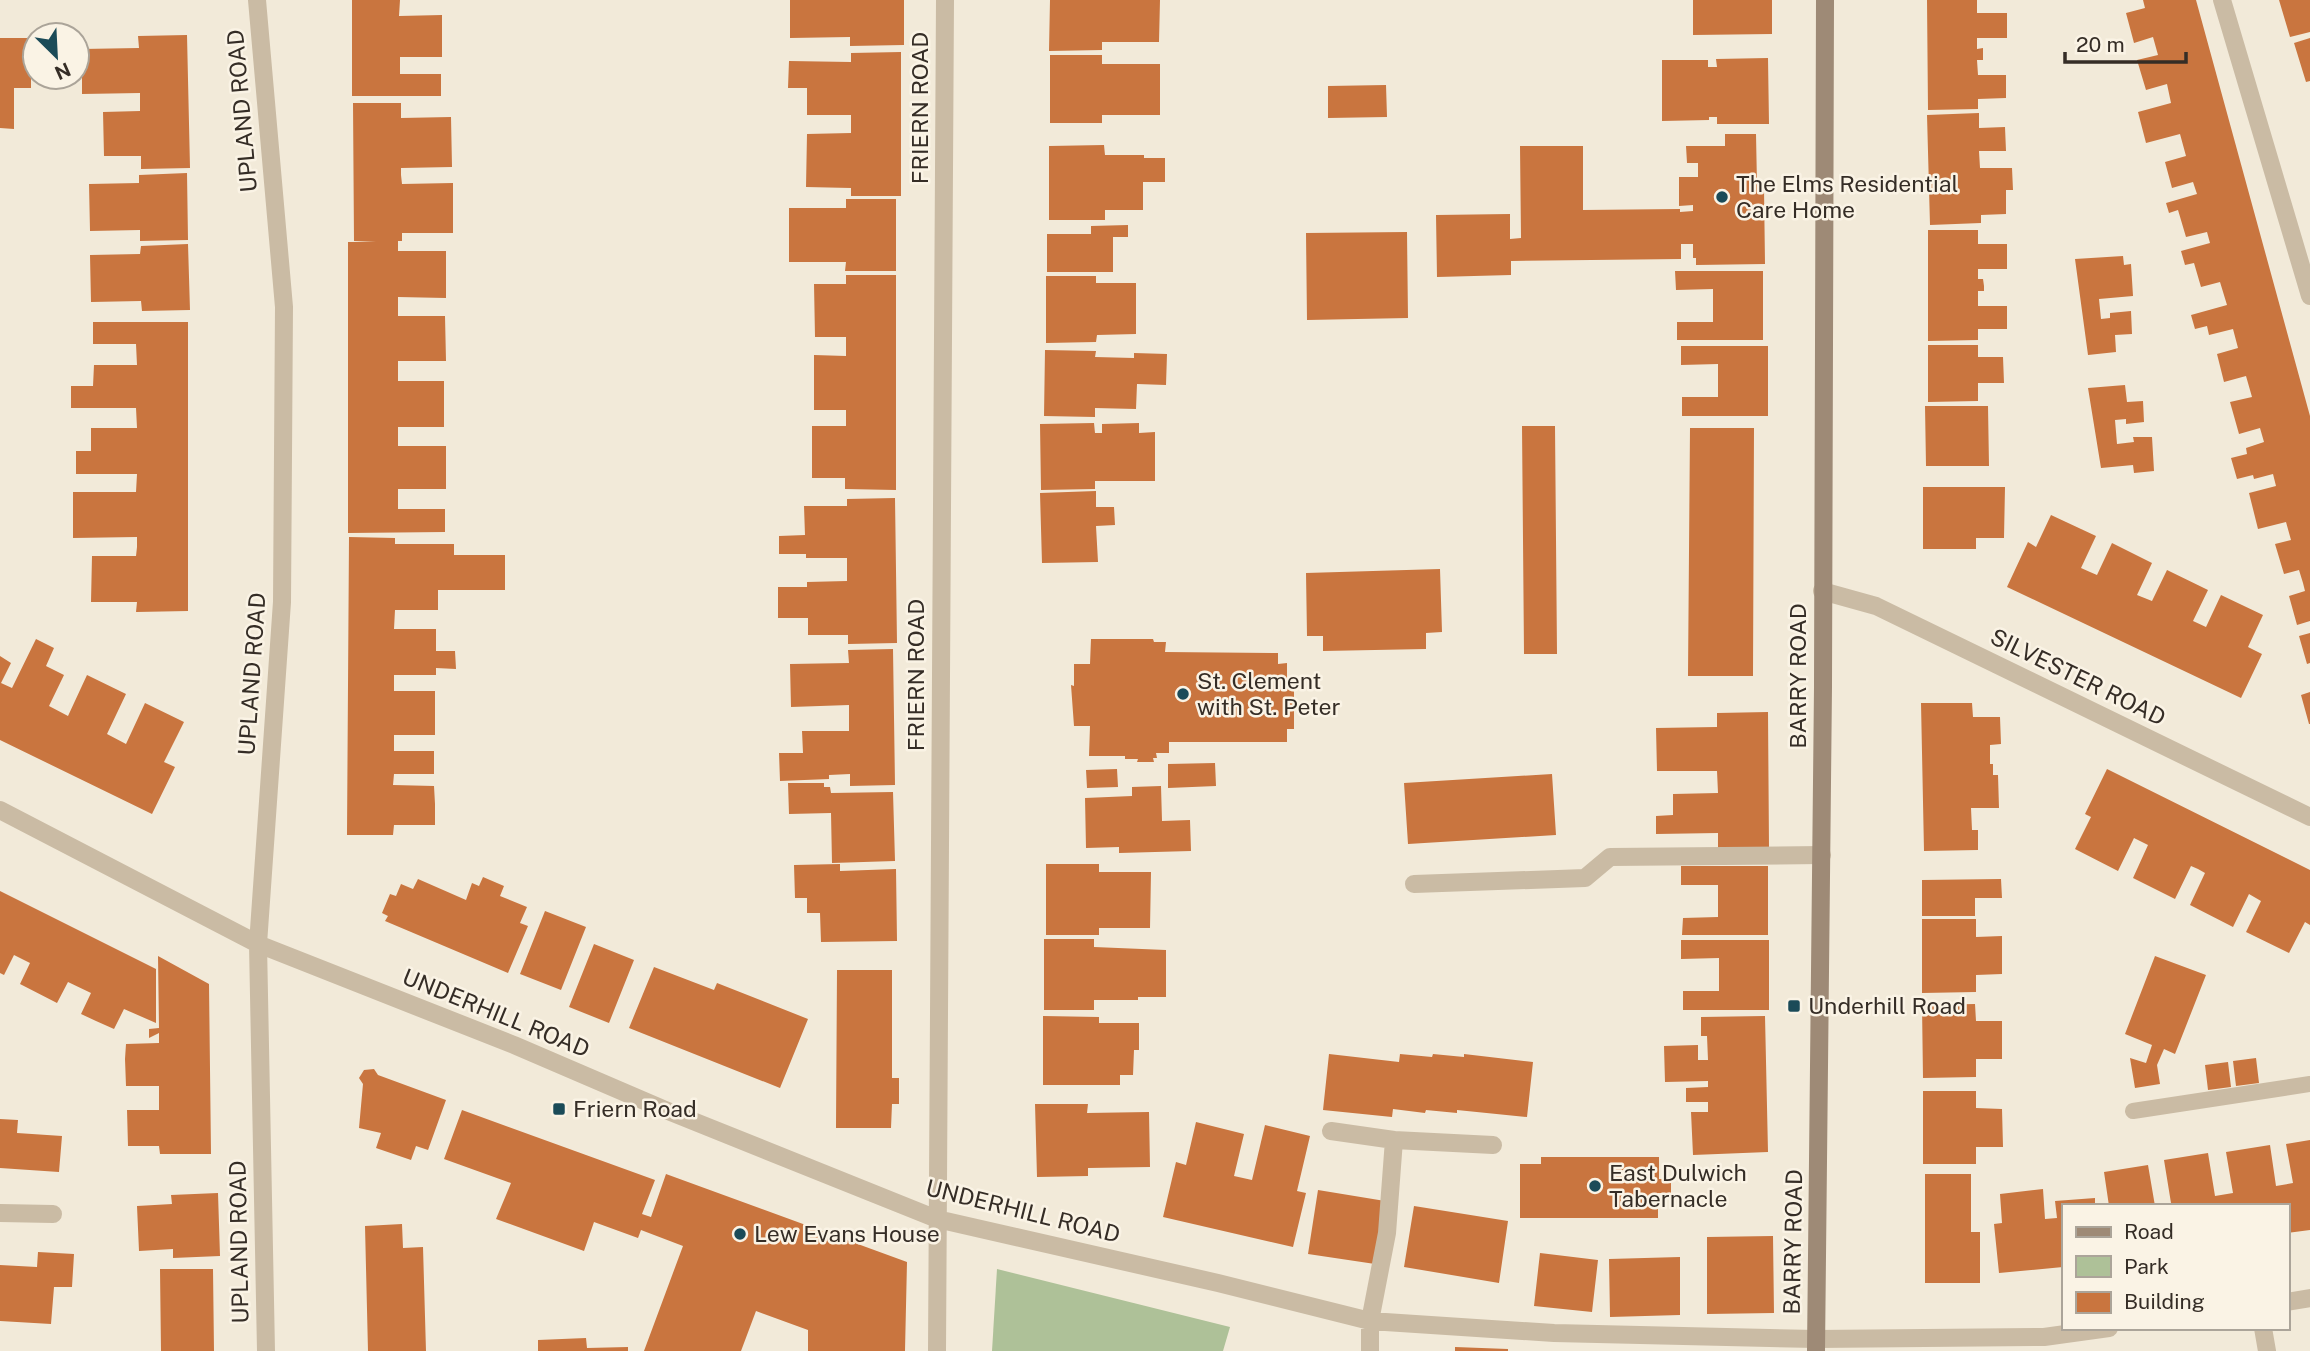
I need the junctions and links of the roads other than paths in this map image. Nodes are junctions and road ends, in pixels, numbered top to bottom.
1 (257, 0) edge
2 (945, 0) edge
3 (1825, 0) edge
4 (2222, 0) edge
5 (2310, 296) edge
6 (1822, 591) junction
7 (0, 810) edge
8 (2310, 817) edge
9 (1822, 855) junction
10 (1414, 884) dead end
11 (258, 944) junction
12 (2310, 1084) edge
13 (2133, 1111) dead end
14 (1331, 1131) dead end
15 (1394, 1140) junction
16 (1493, 1145) dead end
17 (0, 1213) edge
18 (53, 1214) dead end
19 (937, 1219) junction
20 (2310, 1298) edge
21 (2289, 1302) edge
22 (1370, 1321) junction
23 (2095, 1330) edge
24 (2263, 1330) edge
25 (1816, 1345) edge
26 (266, 1351) edge
27 (937, 1351) edge
28 (1370, 1351) edge
29 (2267, 1351) edge

1 - 11 street, UPLAND ROAD
2 - 19 street, FRIERN ROAD
3 - 6 main road, BARRY ROAD
4 - 5 street
6 - 8 street, SILVESTER ROAD
6 - 9 main road, BARRY ROAD
7 - 11 street, UNDERHILL ROAD
9 - 10 street
9 - 25 main road, BARRY ROAD
11 - 19 street, UNDERHILL ROAD
11 - 26 street, UPLAND ROAD
12 - 13 lane
14 - 15 street
15 - 16 street
15 - 22 street
17 - 18 street
19 - 22 street, UNDERHILL ROAD
19 - 27 street, FRIERN ROAD
20 - 21 street
22 - 25 street, UNDERHILL ROAD
22 - 28 street
23 - 25 street, UNDERHILL ROAD
24 - 29 street

